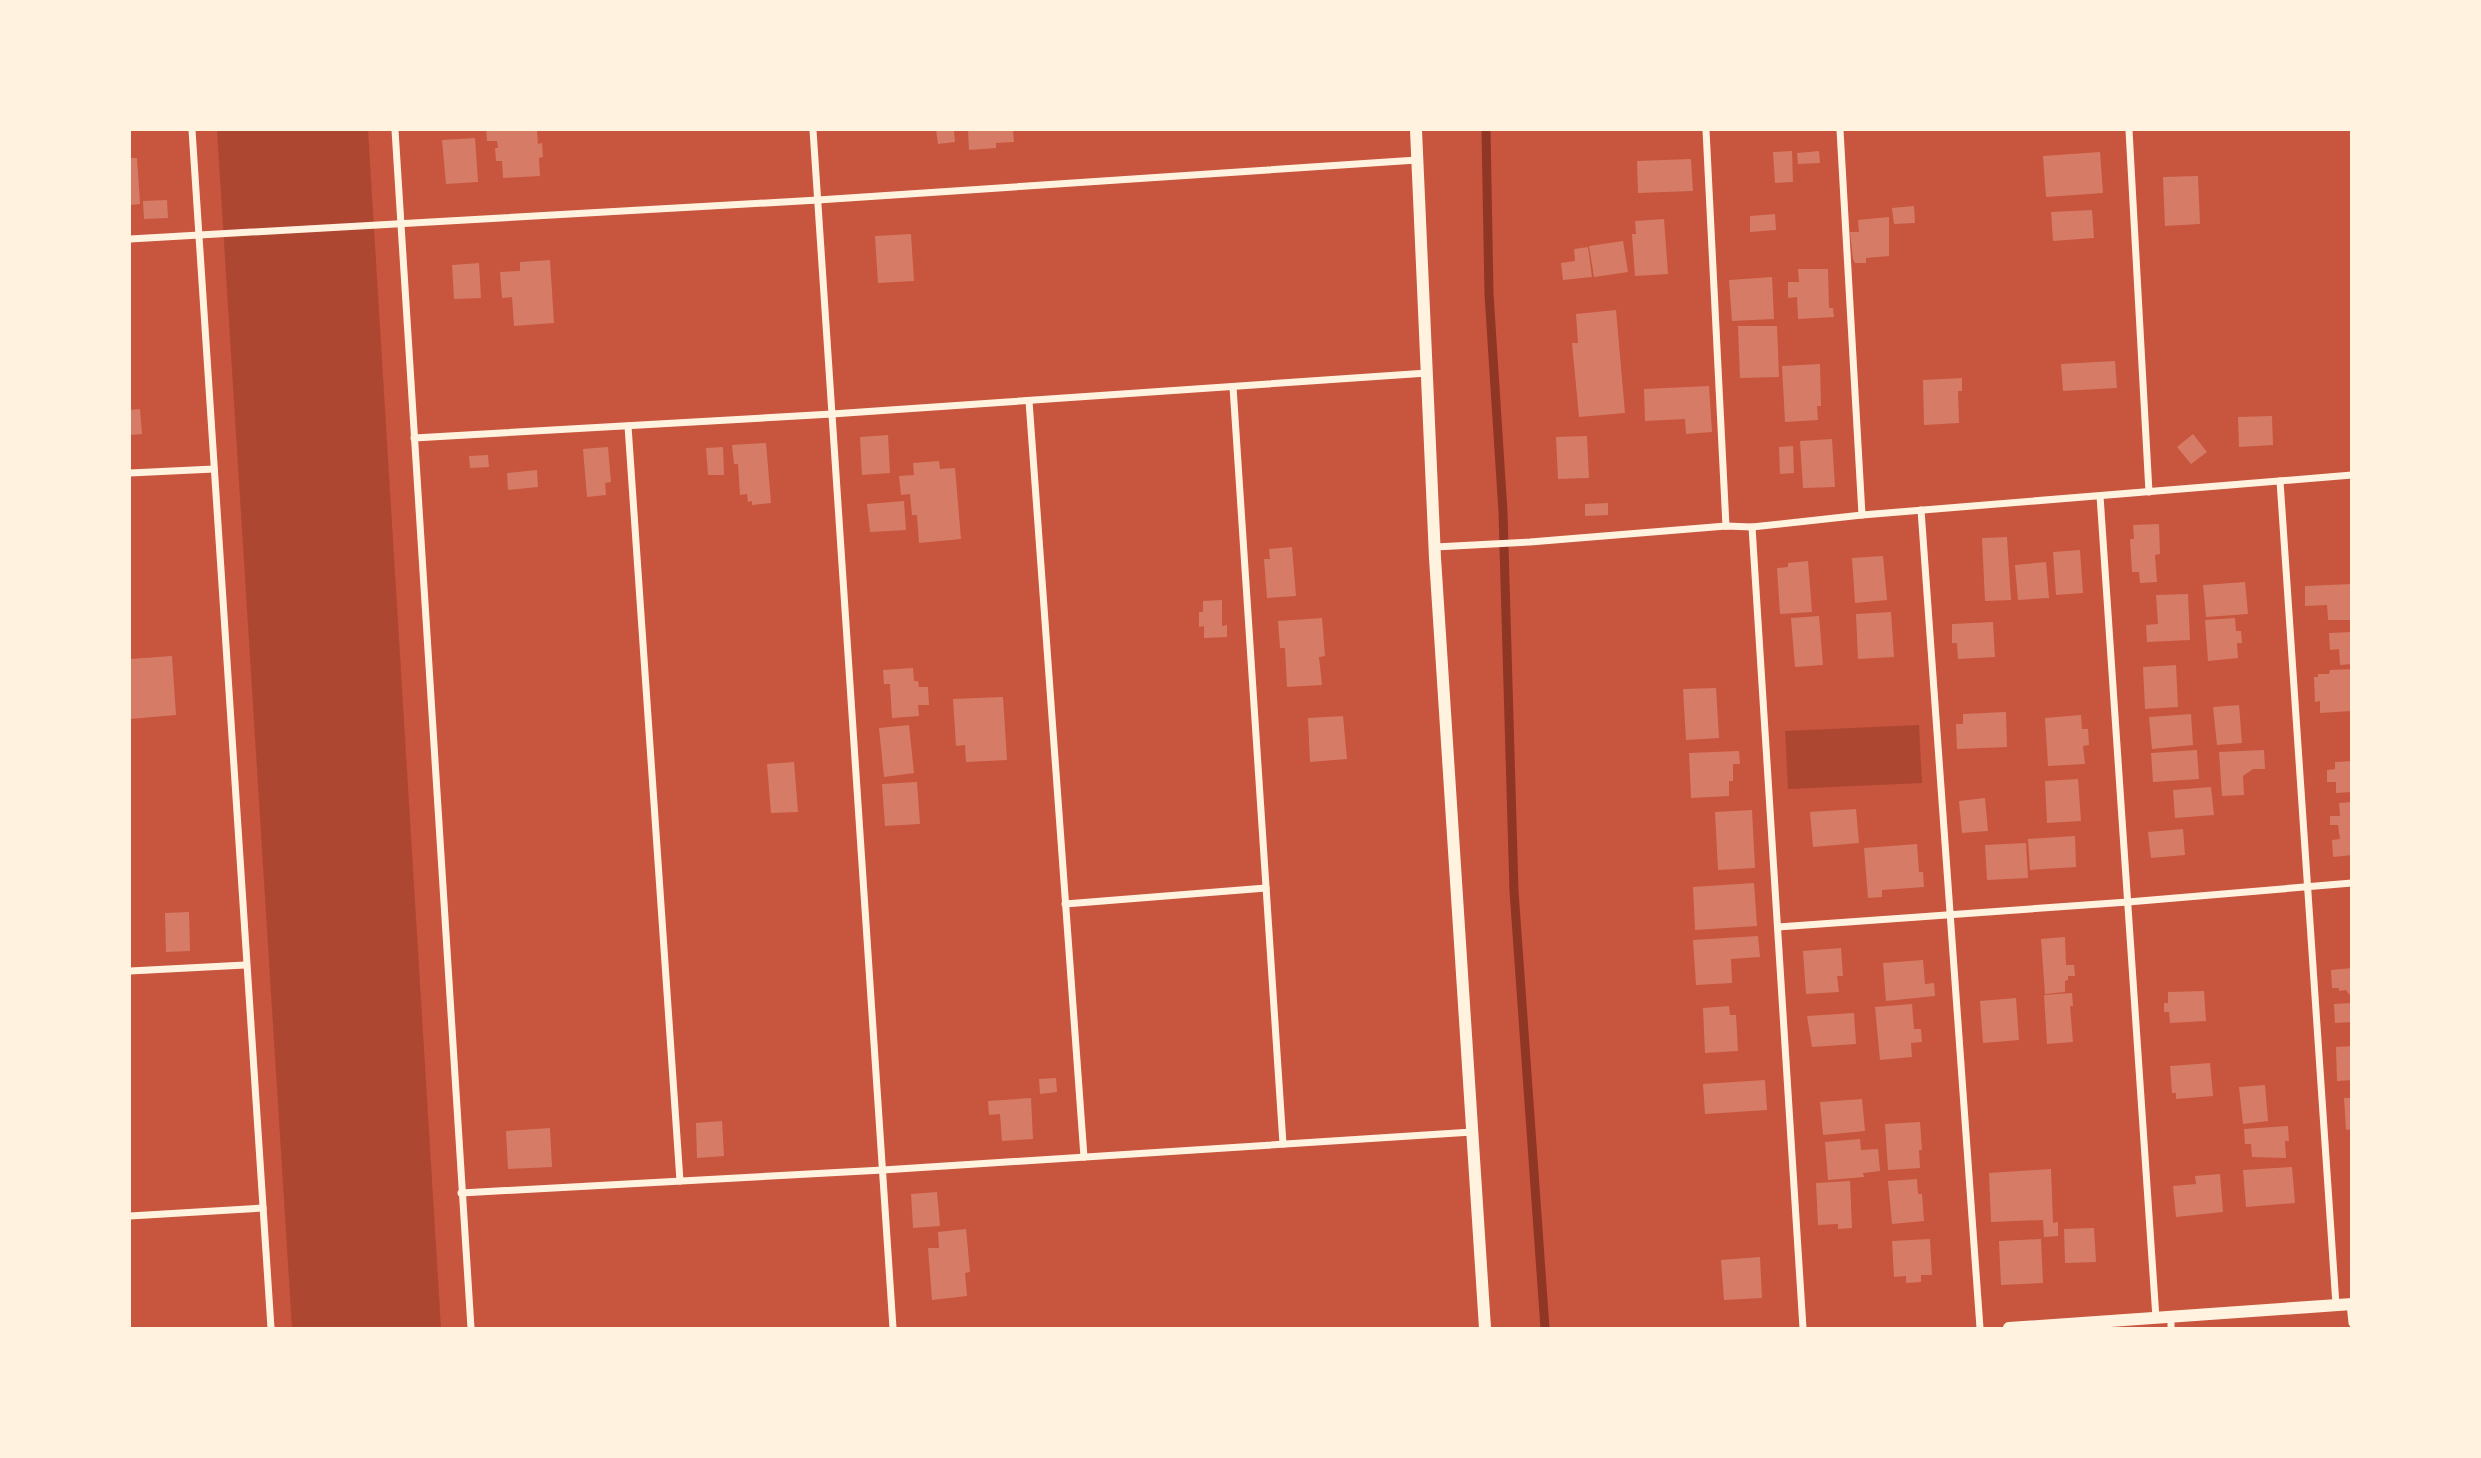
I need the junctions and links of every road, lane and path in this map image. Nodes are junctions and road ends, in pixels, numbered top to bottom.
1 (192, 130) edge
2 (395, 130) edge
3 (813, 130) edge
4 (1416, 130) edge
5 (1706, 130) edge
6 (1840, 130) edge
7 (2129, 130) edge
8 (1417, 160) junction
9 (818, 200) junction
10 (400, 222) junction
11 (200, 235) junction
12 (130, 239) edge
13 (1427, 373) junction
14 (1233, 387) junction
15 (1028, 401) junction
16 (832, 414) junction
17 (628, 426) junction
18 (414, 438) junction
19 (214, 469) junction
20 (130, 473) edge
21 (2351, 475) edge
22 (2280, 481) junction
23 (2150, 492) junction
24 (2100, 496) junction
25 (1922, 510) junction
26 (1862, 515) junction
27 (1726, 526) junction
28 (1752, 527) junction
29 (1435, 547) junction
30 (2351, 883) edge
31 (2308, 886) junction
32 (1266, 888) junction
33 (2128, 902) junction
34 (1065, 904) junction
35 (1951, 914) junction
36 (1778, 927) junction
37 (246, 965) junction
38 (130, 971) edge
39 (1472, 1132) junction
40 (1283, 1144) junction
41 (1084, 1157) junction
42 (883, 1170) junction
43 (680, 1181) junction
44 (461, 1193) junction
45 (263, 1209) junction
46 (130, 1216) edge
47 (2351, 1304) edge
48 (2336, 1305) junction
49 (2156, 1318) junction
50 (2171, 1323) edge
51 (2351, 1323) edge
52 (271, 1328) edge
53 (471, 1328) edge
54 (893, 1328) edge
55 (1485, 1328) edge
56 (1803, 1328) edge
57 (1980, 1328) edge
58 (2009, 1328) edge

1 - 11 street
2 - 10 street
3 - 9 street
4 - 8 street
5 - 27 street
6 - 26 street
7 - 23 street
8 - 9 street
8 - 13 street
9 - 10 street
9 - 16 street
10 - 11 street
10 - 18 street
11 - 12 street
11 - 19 street
13 - 14 street
13 - 29 street
14 - 15 street
14 - 32 street
15 - 16 street
15 - 34 street
16 - 17 street
16 - 42 street
17 - 18 street
17 - 43 street
18 - 44 street
19 - 20 street
19 - 37 street
21 - 22 street
22 - 23 street
22 - 31 street
23 - 24 street
24 - 25 street
24 - 33 street
25 - 26 street
25 - 35 street
26 - 28 street
27 - 28 street
27 - 29 street
28 - 36 street
29 - 39 street
30 - 31 street
31 - 33 street
31 - 48 street
32 - 34 street
32 - 40 street
33 - 35 street
33 - 49 street
34 - 41 street
35 - 36 street
35 - 57 street
36 - 56 street
37 - 38 street
37 - 45 street
39 - 40 street
39 - 55 street
40 - 41 street
41 - 42 street
42 - 43 street
42 - 54 street
43 - 44 street
44 - 53 street
45 - 46 street
45 - 52 street
47 - 48 street
47 - 51 street
48 - 50 street
49 - 50 street
49 - 58 street

